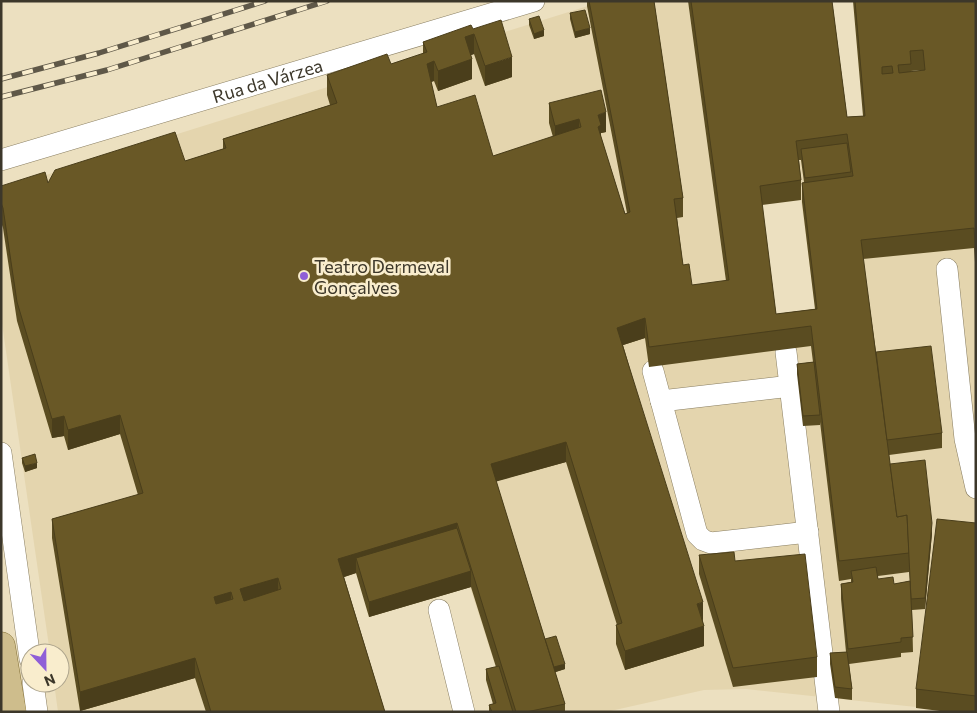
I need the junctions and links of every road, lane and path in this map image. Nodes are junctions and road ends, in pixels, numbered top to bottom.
1 (534, 1) edge
2 (1, 160) edge
3 (947, 269) dead end
4 (786, 352) dead end
5 (653, 371) dead end
6 (790, 386) junction
7 (661, 401) junction
8 (1, 453) edge
9 (976, 488) edge
10 (808, 532) junction
11 (439, 610) dead end
12 (28, 643) edge
13 (1, 646) edge
14 (34, 693) edge
15 (12, 712) edge
16 (37, 712) edge
17 (464, 712) edge
18 (829, 712) edge

1 - 2 street, Rua da Várzea
3 - 9 street
4 - 6 street
5 - 7 street
6 - 7 street
6 - 10 street
7 - 10 street
8 - 12 street
10 - 18 street
11 - 17 street
13 - 15 main road
14 - 16 street

